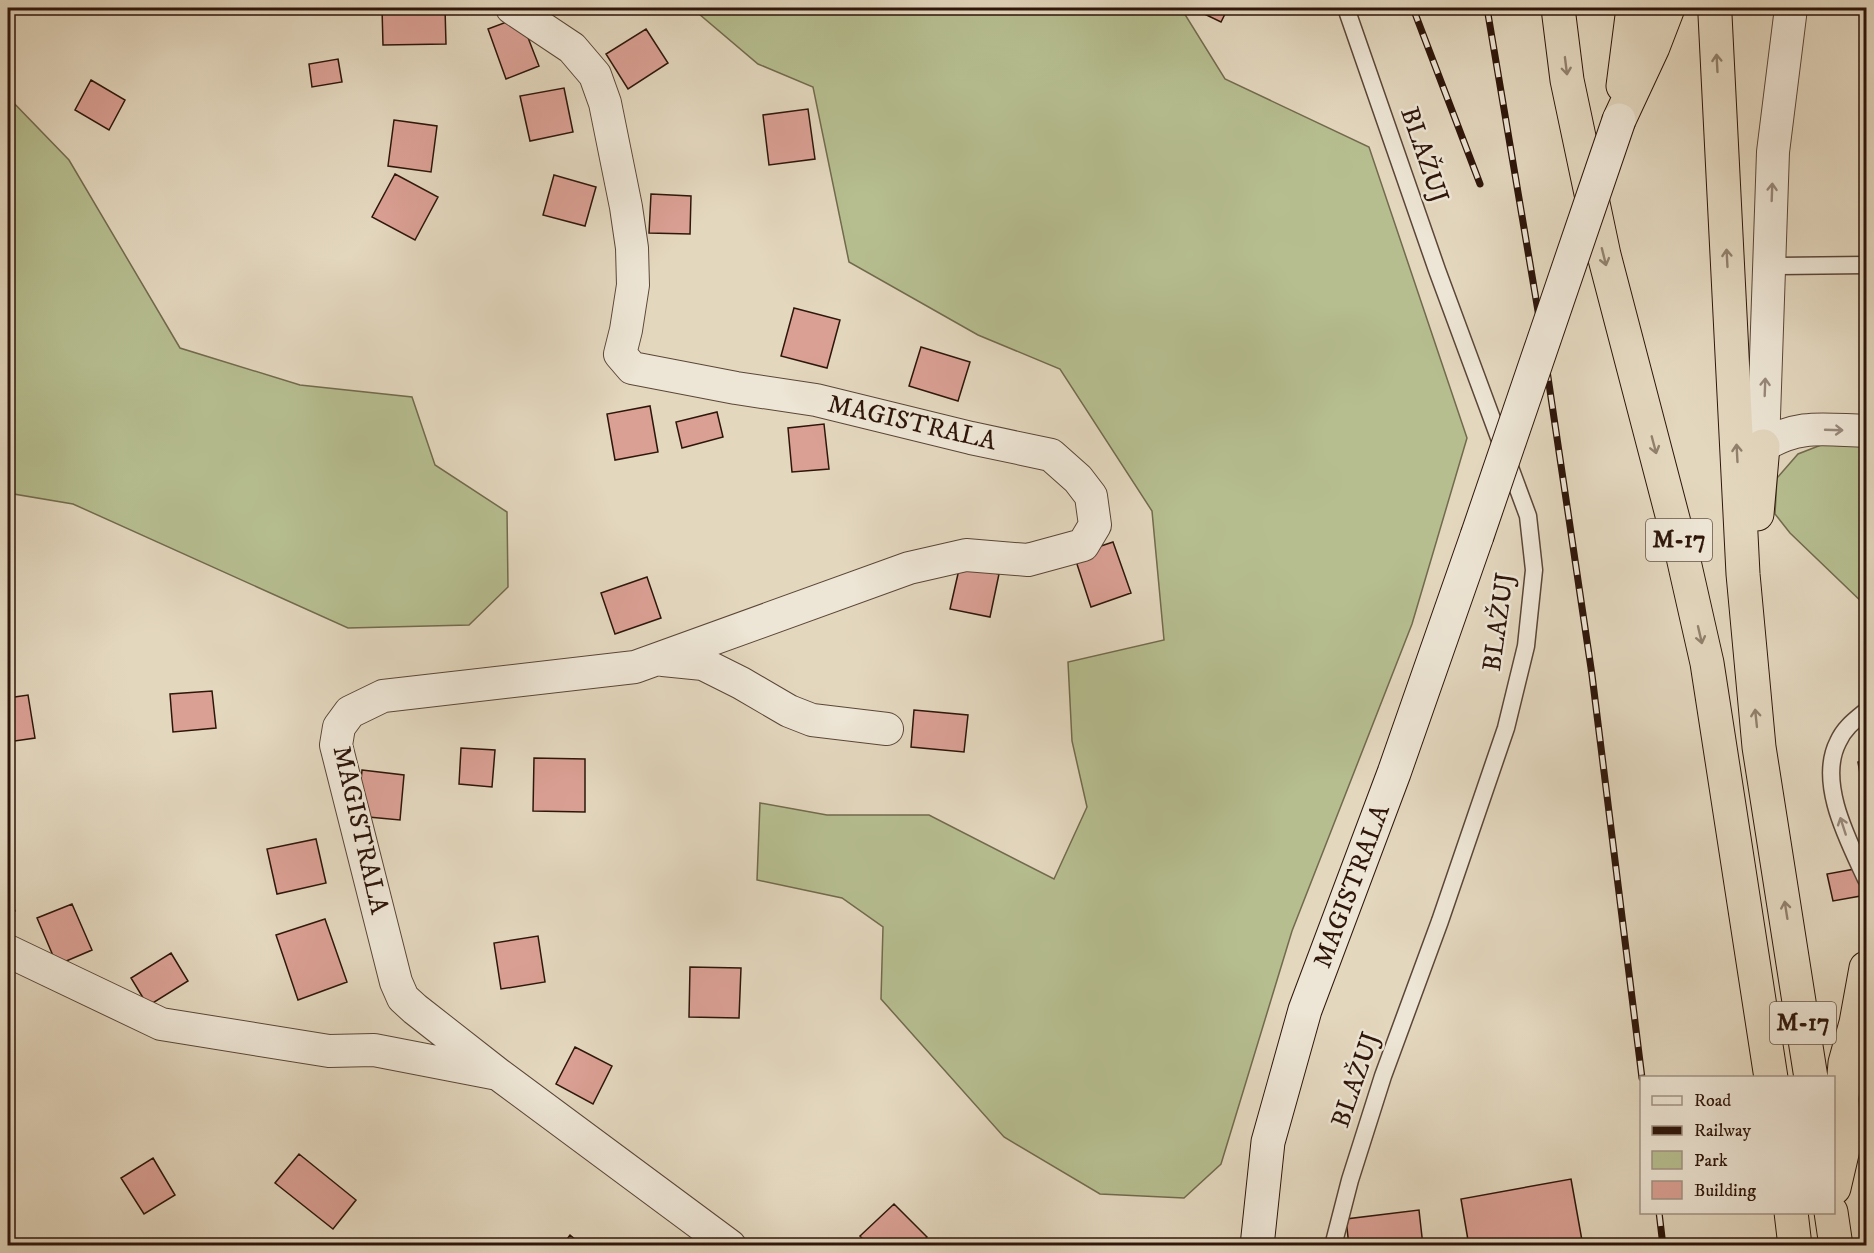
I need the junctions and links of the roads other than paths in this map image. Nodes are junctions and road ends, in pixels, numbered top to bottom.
1 (512, 8) edge
2 (1346, 8) edge
3 (1558, 8) edge
4 (1633, 8) edge
5 (1668, 8) edge
6 (1791, 8) edge
7 (1715, 15) dead end
8 (1618, 120) junction
9 (1866, 265) edge
10 (1769, 266) junction
11 (1866, 431) edge
12 (1763, 446) junction
13 (1743, 574) junction
14 (659, 659) junction
15 (1866, 711) edge
16 (887, 729) dead end
17 (1866, 879) edge
18 (8, 951) edge
19 (1866, 968) edge
20 (498, 1074) junction
21 (1771, 1076) edge
22 (1811, 1076) edge
23 (1835, 1180) edge
24 (1791, 1214) edge
25 (1831, 1214) edge
26 (730, 1245) edge
27 (1257, 1245) edge
28 (1333, 1245) edge
29 (1795, 1245) edge
30 (1836, 1245) edge

1 - 14 street, MAGISTRALA
2 - 28 lane, BLAŽUJ
3 -> 21 highway, M-17
4 - 8 highway
5 - 8 highway
10 -> 6 street
13 -> 7 highway, M-17
8 - 27 main road, MAGISTRALA, bridge
9 - 10 lane
12 -> 10 street
12 -> 11 street
12 - 13 highway
22 -> 13 highway, M-17
14 - 16 street, MAGISTRALA
14 - 20 street, MAGISTRALA
17 -> 15 lane
18 - 20 street, MAGISTRALA
19 - 23 highway
20 - 26 street, MAGISTRALA
24 - 29 highway
25 - 30 highway

